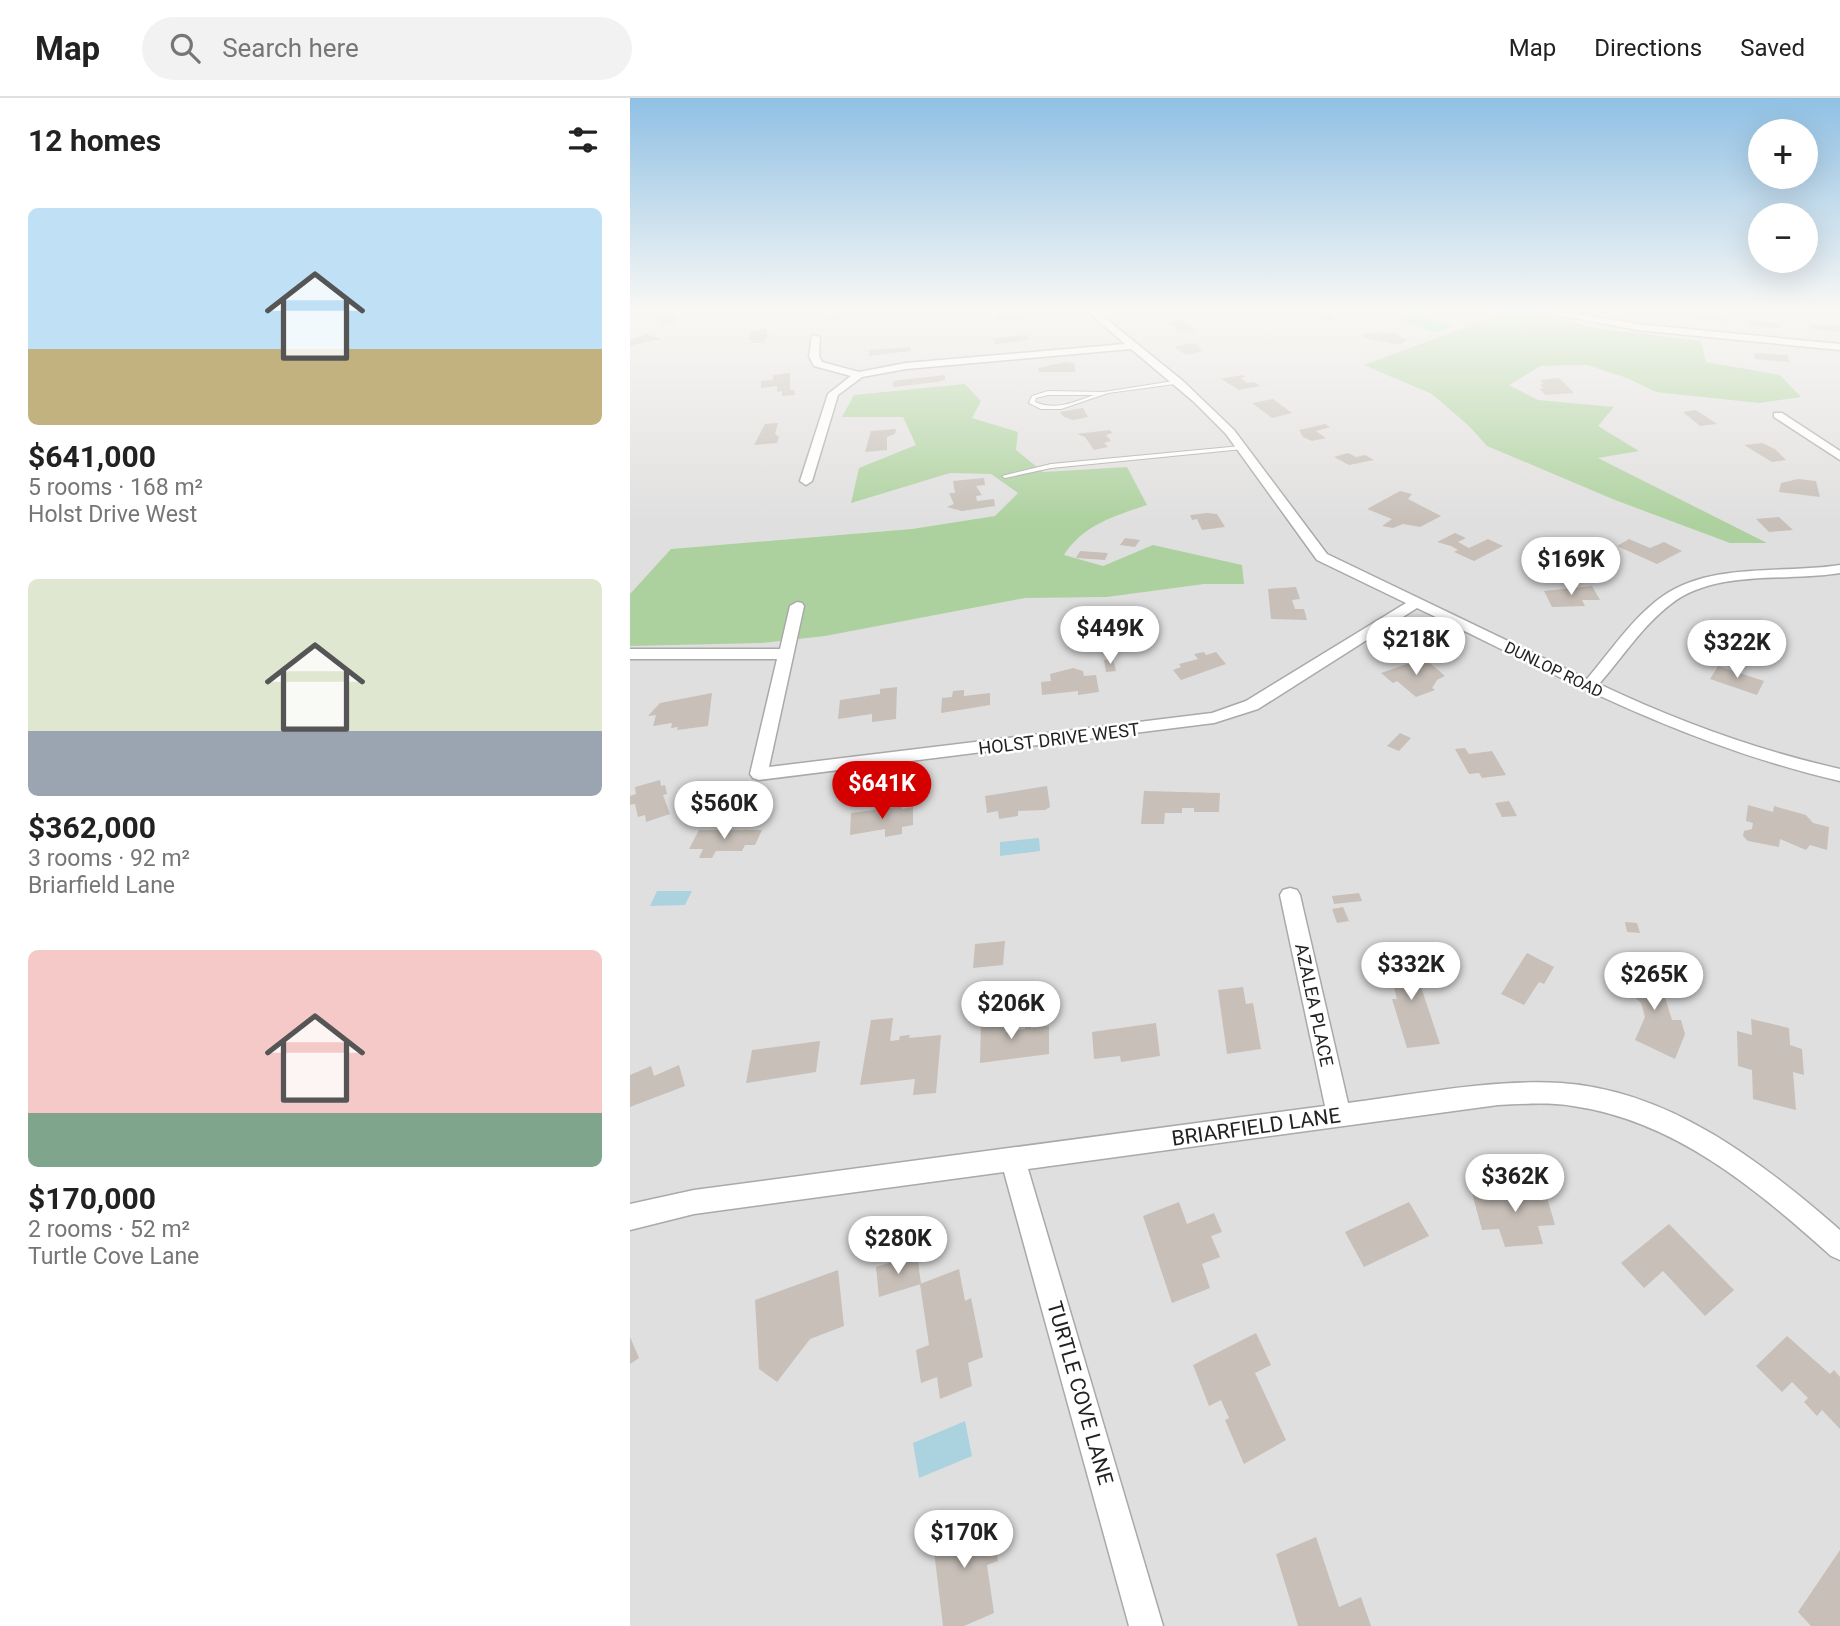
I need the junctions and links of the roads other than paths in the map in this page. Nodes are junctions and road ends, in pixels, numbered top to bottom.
1 (852, 380) edge
2 (1180, 382) joint
3 (1103, 393) junction
4 (1778, 415) dead end
5 (1241, 448) junction
6 (1840, 456) edge
7 (1005, 476) dead end
8 (806, 481) dead end
9 (1840, 569) edge
10 (1417, 602) junction
11 (797, 606) dead end
12 (630, 654) edge
13 (786, 654) junction
14 (1588, 687) junction
15 (1840, 775) edge
16 (1290, 895) dead end
17 (1339, 1116) junction
18 (1013, 1160) junction
19 (630, 1217) edge
20 (1840, 1247) edge
21 (1146, 1626) edge

1 - 8 street
2 - 3 lane
2 - 5 street, DUNLOP ROAD
3 - 3 lane
4 - 6 street
5 - 7 lane
5 - 10 street, DUNLOP ROAD
9 - 14 street
10 - 13 street, HOLST DRIVE WEST
10 - 14 street, DUNLOP ROAD
11 - 13 street, HOLST DRIVE WEST
12 - 13 street
14 - 15 street, DUNLOP ROAD
16 - 17 street, AZALEA PLACE
17 - 18 street, BRIARFIELD LANE
17 - 20 street, BRIARFIELD LANE
18 - 19 street, BRIARFIELD LANE
18 - 21 street, TURTLE COVE LANE

